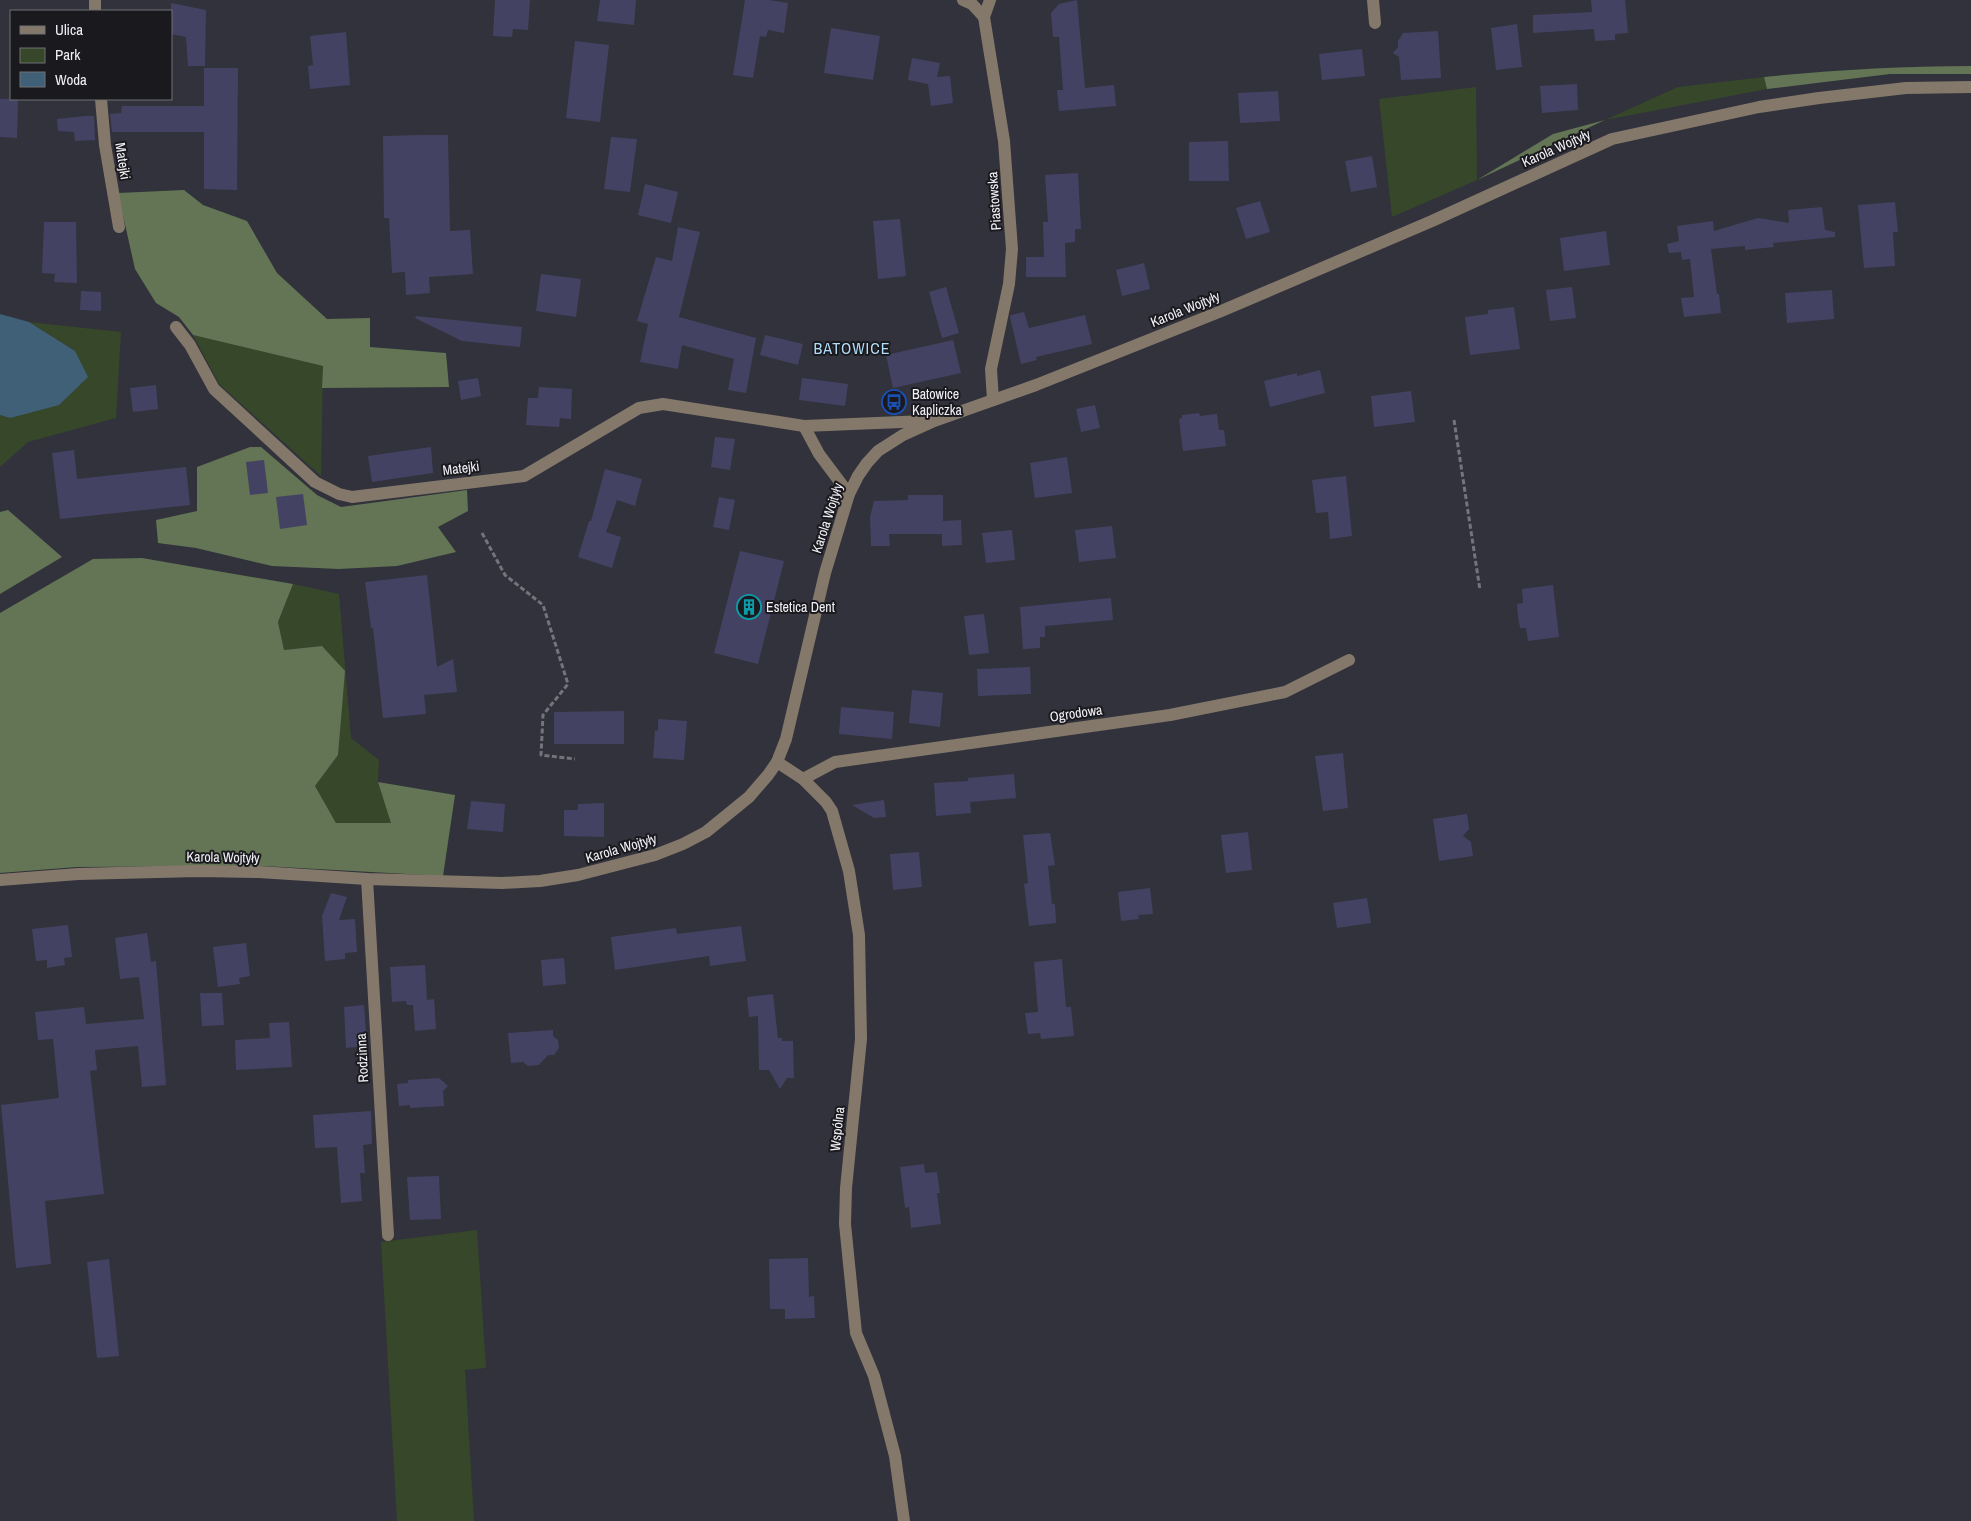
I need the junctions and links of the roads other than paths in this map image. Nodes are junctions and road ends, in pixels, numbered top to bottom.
1 (963, 0) edge
2 (990, 0) edge
3 (1373, 0) edge
4 (984, 17) junction
5 (1375, 23) dead end
6 (1971, 87) edge
7 (101, 100) edge
8 (119, 228) dead end
9 (176, 327) dead end
10 (994, 400) junction
11 (934, 421) junction
12 (804, 426) junction
13 (849, 494) junction
14 (1349, 660) dead end
15 (777, 762) junction
16 (803, 779) junction
17 (0, 880) edge
18 (366, 880) junction
19 (388, 1235) dead end
20 (904, 1521) edge

1 - 4 street
2 - 4 street, Piastowska
3 - 5 street
4 - 10 street, Piastowska
6 - 10 street, Karola Wojtyły
7 - 8 street, Matejki
9 - 12 street, Matejki
10 - 11 street, Karola Wojtyły
11 - 12 street, Matejki
11 - 13 street, Karola Wojtyły
12 - 13 street
13 - 15 street, Karola Wojtyły
14 - 16 street, Ogrodowa
15 - 16 street, Wspólna
15 - 18 street, Karola Wojtyły
16 - 20 street, Wspólna
17 - 18 street, Karola Wojtyły
18 - 19 street, Rodzinna

